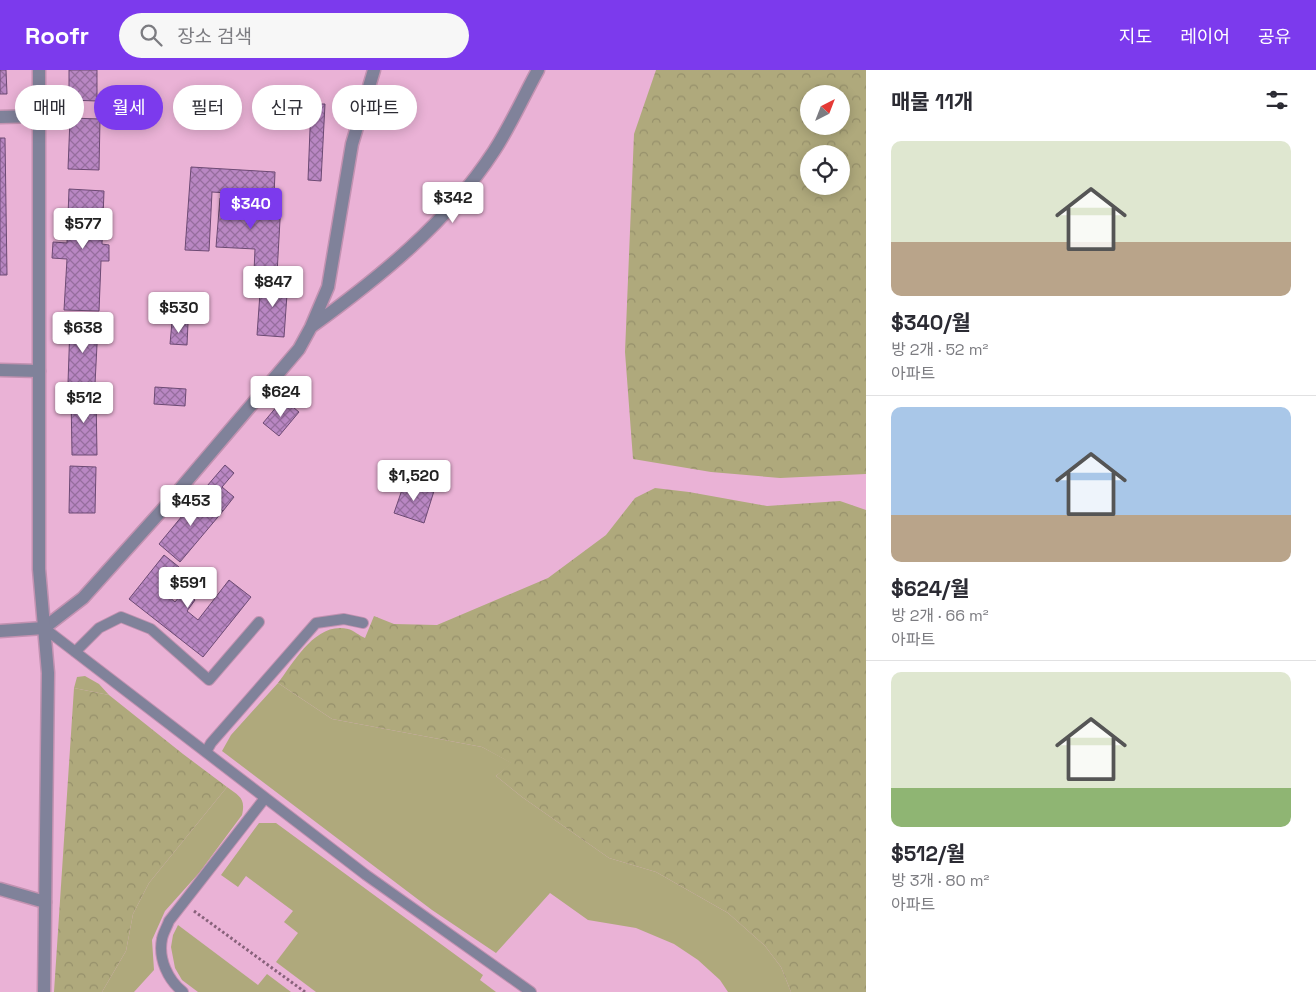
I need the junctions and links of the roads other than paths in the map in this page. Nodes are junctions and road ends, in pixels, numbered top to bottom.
1 (39, 70) edge
2 (374, 70) edge
3 (538, 70) edge
4 (39, 85) edge
5 (0, 117) edge
6 (15, 117) edge
7 (39, 130) edge
8 (311, 327) junction
9 (0, 370) edge
10 (39, 371) junction
11 (258, 622) dead end
12 (363, 623) dead end
13 (44, 628) junction
14 (0, 632) edge
15 (75, 652) junction
16 (206, 752) junction
17 (265, 798) junction
18 (0, 889) edge
19 (45, 902) junction
20 (44, 992) edge
21 (183, 992) edge
22 (531, 992) edge

1 - 4 street
2 - 8 street
3 - 8 street
5 - 6 street
7 - 10 street
8 - 13 street
9 - 10 street
10 - 13 street
11 - 15 lane
12 - 16 lane
13 - 14 street
13 - 15 lane
13 - 19 street
15 - 16 lane
16 - 17 lane
17 - 21 lane
17 - 22 lane
18 - 19 street
19 - 20 street

